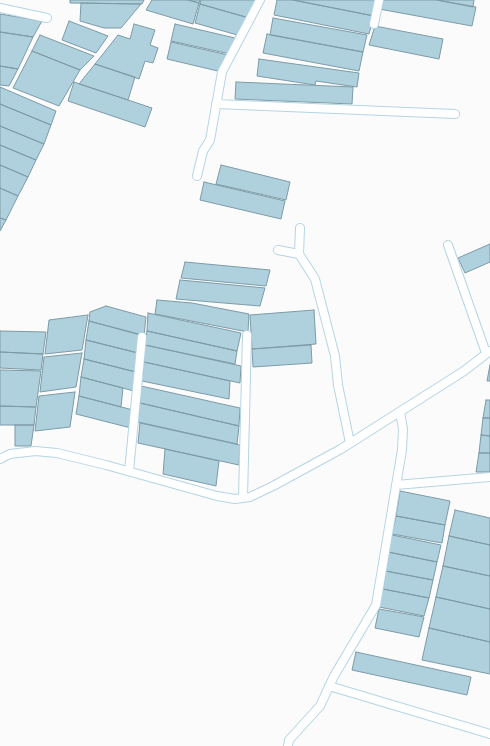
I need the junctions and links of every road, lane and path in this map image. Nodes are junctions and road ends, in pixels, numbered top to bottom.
1 (3, 0) edge
2 (260, 0) edge
3 (379, 0) edge
4 (0, 3) edge
5 (0, 8) edge
6 (47, 18) dead end
7 (374, 24) dead end
8 (216, 104) junction
9 (455, 114) dead end
10 (197, 176) dead end
11 (300, 228) dead end
12 (448, 245) dead end
13 (278, 250) dead end
14 (299, 254) junction
15 (247, 335) dead end
16 (142, 337) dead end
17 (488, 352) edge
18 (400, 412) junction
19 (350, 443) junction
20 (0, 459) edge
21 (129, 471) junction
22 (490, 477) edge
23 (396, 485) junction
24 (244, 498) junction
25 (330, 686) junction
26 (490, 734) edge
27 (288, 746) edge

1 - 4 street
2 - 8 street
3 - 7 street
5 - 6 street
8 - 9 street
8 - 10 street
11 - 14 street
12 - 17 street
13 - 14 street
14 - 19 street
15 - 24 street
16 - 21 street
17 - 18 street
18 - 19 street
18 - 23 street
19 - 24 street
20 - 21 street
21 - 24 street
22 - 23 street
23 - 25 street
25 - 26 street
25 - 27 street

